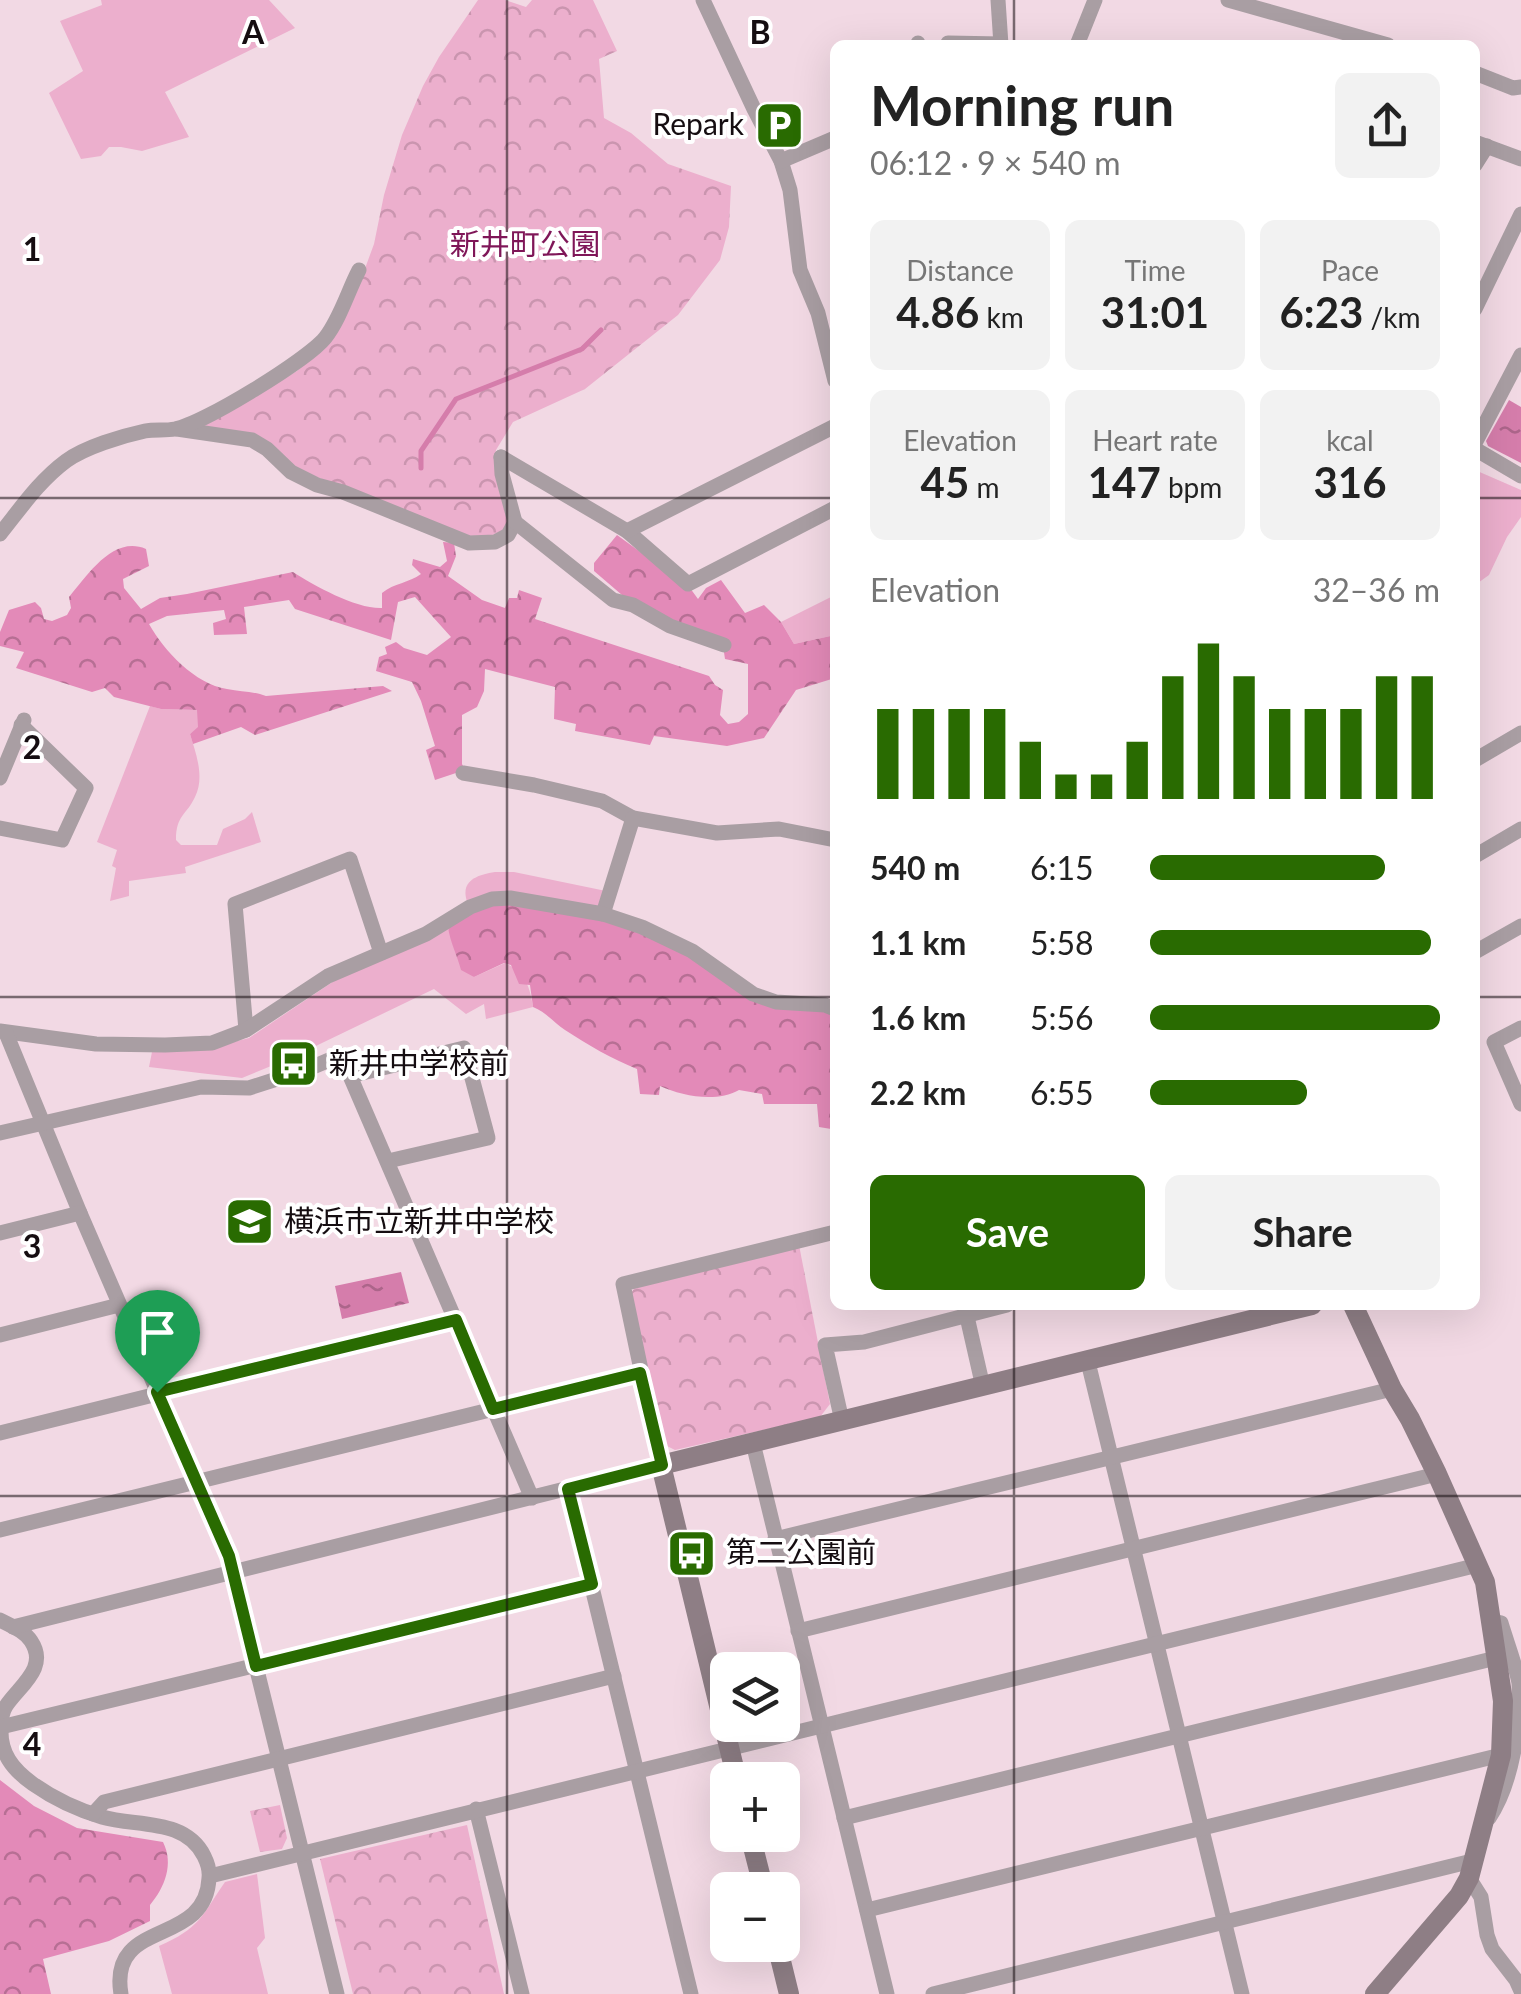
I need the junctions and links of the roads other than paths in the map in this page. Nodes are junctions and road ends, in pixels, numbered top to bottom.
1 (704, 0) edge
2 (998, 0) edge
3 (1096, 0) edge
4 (1228, 0) edge
5 (1001, 40) edge
6 (1079, 40) edge
7 (1370, 40) edge
8 (1480, 75) edge
9 (1521, 88) edge
10 (830, 140) edge
11 (1481, 144) edge
12 (1521, 159) edge
13 (782, 161) junction
14 (1521, 214) edge
15 (359, 270) dead end
16 (1480, 290) edge
17 (830, 309) edge
18 (818, 313) junction
19 (1521, 355) edge
20 (830, 361) edge
21 (830, 428) edge
22 (177, 429) junction
23 (1480, 436) edge
24 (1480, 449) edge
25 (1521, 476) edge
26 (830, 511) edge
27 (515, 522) junction
28 (627, 530) junction
29 (0, 534) edge
30 (724, 644) dead end
31 (1521, 734) edge
32 (1480, 757) edge
33 (464, 774) dead end
34 (0, 778) edge
35 (633, 818) junction
36 (0, 828) edge
37 (1521, 829) edge
38 (830, 839) edge
39 (1480, 853) edge
40 (603, 914) junction
41 (1521, 926) edge
42 (1480, 949) edge
43 (381, 953) junction
44 (830, 1007) edge
45 (1521, 1028) edge
46 (246, 1030) junction
47 (3, 1032) edge
48 (350, 1076) junction
49 (1521, 1104) edge
50 (42, 1122) junction
51 (0, 1133) edge
52 (388, 1162) junction
53 (80, 1213) junction
54 (0, 1233) edge
55 (830, 1233) edge
56 (119, 1305) junction
57 (965, 1310) edge
58 (1292, 1310) edge
59 (1356, 1310) edge
60 (456, 1320) junction
61 (0, 1335) edge
62 (1088, 1362) junction
63 (640, 1373) junction
64 (983, 1387) junction
65 (1392, 1389) junction
66 (157, 1392) junction
67 (493, 1409) junction
68 (842, 1421) junction
69 (0, 1432) edge
70 (753, 1443) junction
71 (1112, 1457) junction
72 (662, 1465) junction
73 (1437, 1474) junction
74 (196, 1482) junction
75 (568, 1489) junction
76 (532, 1498) junction
77 (0, 1530) edge
78 (775, 1539) junction
79 (1134, 1549) junction
80 (1478, 1564) junction
81 (234, 1573) junction
82 (592, 1584) junction
83 (1490, 1622) junction
84 (7, 1624) edge
85 (798, 1631) junction
86 (1157, 1643) junction
87 (1496, 1658) junction
88 (256, 1666) junction
89 (614, 1676) junction
90 (1520, 1686) edge
91 (821, 1725) junction
92 (1, 1727) edge
93 (1180, 1736) junction
94 (1520, 1743) edge
95 (729, 1747) junction
96 (1501, 1755) junction
97 (279, 1758) junction
98 (733, 1762) edge
99 (637, 1770) junction
100 (476, 1809) junction
101 (93, 1814) junction
102 (844, 1818) junction
103 (1201, 1827) junction
104 (1482, 1830) junction
105 (302, 1852) junction
106 (1470, 1870) junction
107 (210, 1876) junction
108 (866, 1910) junction
109 (1224, 1922) junction
110 (781, 1962) edge
111 (1520, 1983) edge
112 (121, 1994) edge
113 (337, 1994) edge
114 (522, 1994) edge
115 (691, 1994) edge
116 (789, 1994) edge
117 (886, 1994) edge
118 (934, 1994) edge
119 (1242, 1994) edge
120 (1375, 1994) edge

1 - 13 street
2 - 5 street
3 - 6 street
4 - 7 street
8 - 9 street
10 - 13 street
11 - 12 street
13 - 18 street
14 - 16 street
15 - 22 street
17 - 18 street
18 - 20 street
19 - 23 street
21 - 28 street
22 - 27 street
22 - 29 street
24 - 25 street
26 - 28 street
27 - 28 street
27 - 30 street
31 - 32 street
33 - 35 street
34 - 36 street
35 - 38 street
35 - 40 street
37 - 39 street
40 - 43 street
40 - 44 street
41 - 42 street
43 - 46 street
43 - 46 street
45 - 49 street
46 - 47 street
47 - 50 street
48 - 50 street
48 - 52 street
48 - 52 street
50 - 51 street
50 - 53 street
52 - 60 street
53 - 54 street
53 - 56 street
55 - 63 street
56 - 61 street
56 - 66 street
57 - 64 street
57 - 68 street
58 - 62 street
59 - 65 street
60 - 66 street
60 - 67 street
62 - 64 street
62 - 71 street
63 - 67 street
63 - 72 street
64 - 68 street
65 - 71 street
65 - 73 street
66 - 69 street
66 - 74 street
67 - 74 street
67 - 76 street
68 - 70 street
70 - 72 street
70 - 78 street
71 - 78 street
71 - 79 street
72 - 75 street
72 - 95 street
73 - 79 street
73 - 80 street
74 - 77 street
74 - 81 street
75 - 76 street
75 - 82 street
76 - 81 street
78 - 85 street
79 - 85 street
79 - 86 street
80 - 83 street
80 - 86 street
81 - 84 street
81 - 88 street
82 - 88 street
82 - 89 street
83 - 87 street
83 - 90 street
84 - 92 street
85 - 91 street
86 - 91 street
86 - 93 street
87 - 93 street
87 - 96 street
88 - 92 street
88 - 97 street
89 - 97 street
89 - 99 street
90 - 94 street
91 - 95 street
91 - 102 street
92 - 101 street
93 - 102 street
93 - 103 street
94 - 104 street
95 - 98 street
95 - 99 street
96 - 103 street
96 - 104 street
97 - 101 street
97 - 105 street
99 - 100 street
99 - 115 street
100 - 105 street
100 - 114 street
101 - 107 street
102 - 108 street
103 - 108 street
103 - 109 street
104 - 106 street
105 - 107 street
105 - 113 street
106 - 109 street
106 - 111 street
106 - 120 street
107 - 112 street
108 - 117 street
109 - 118 street
109 - 119 street
110 - 116 street

